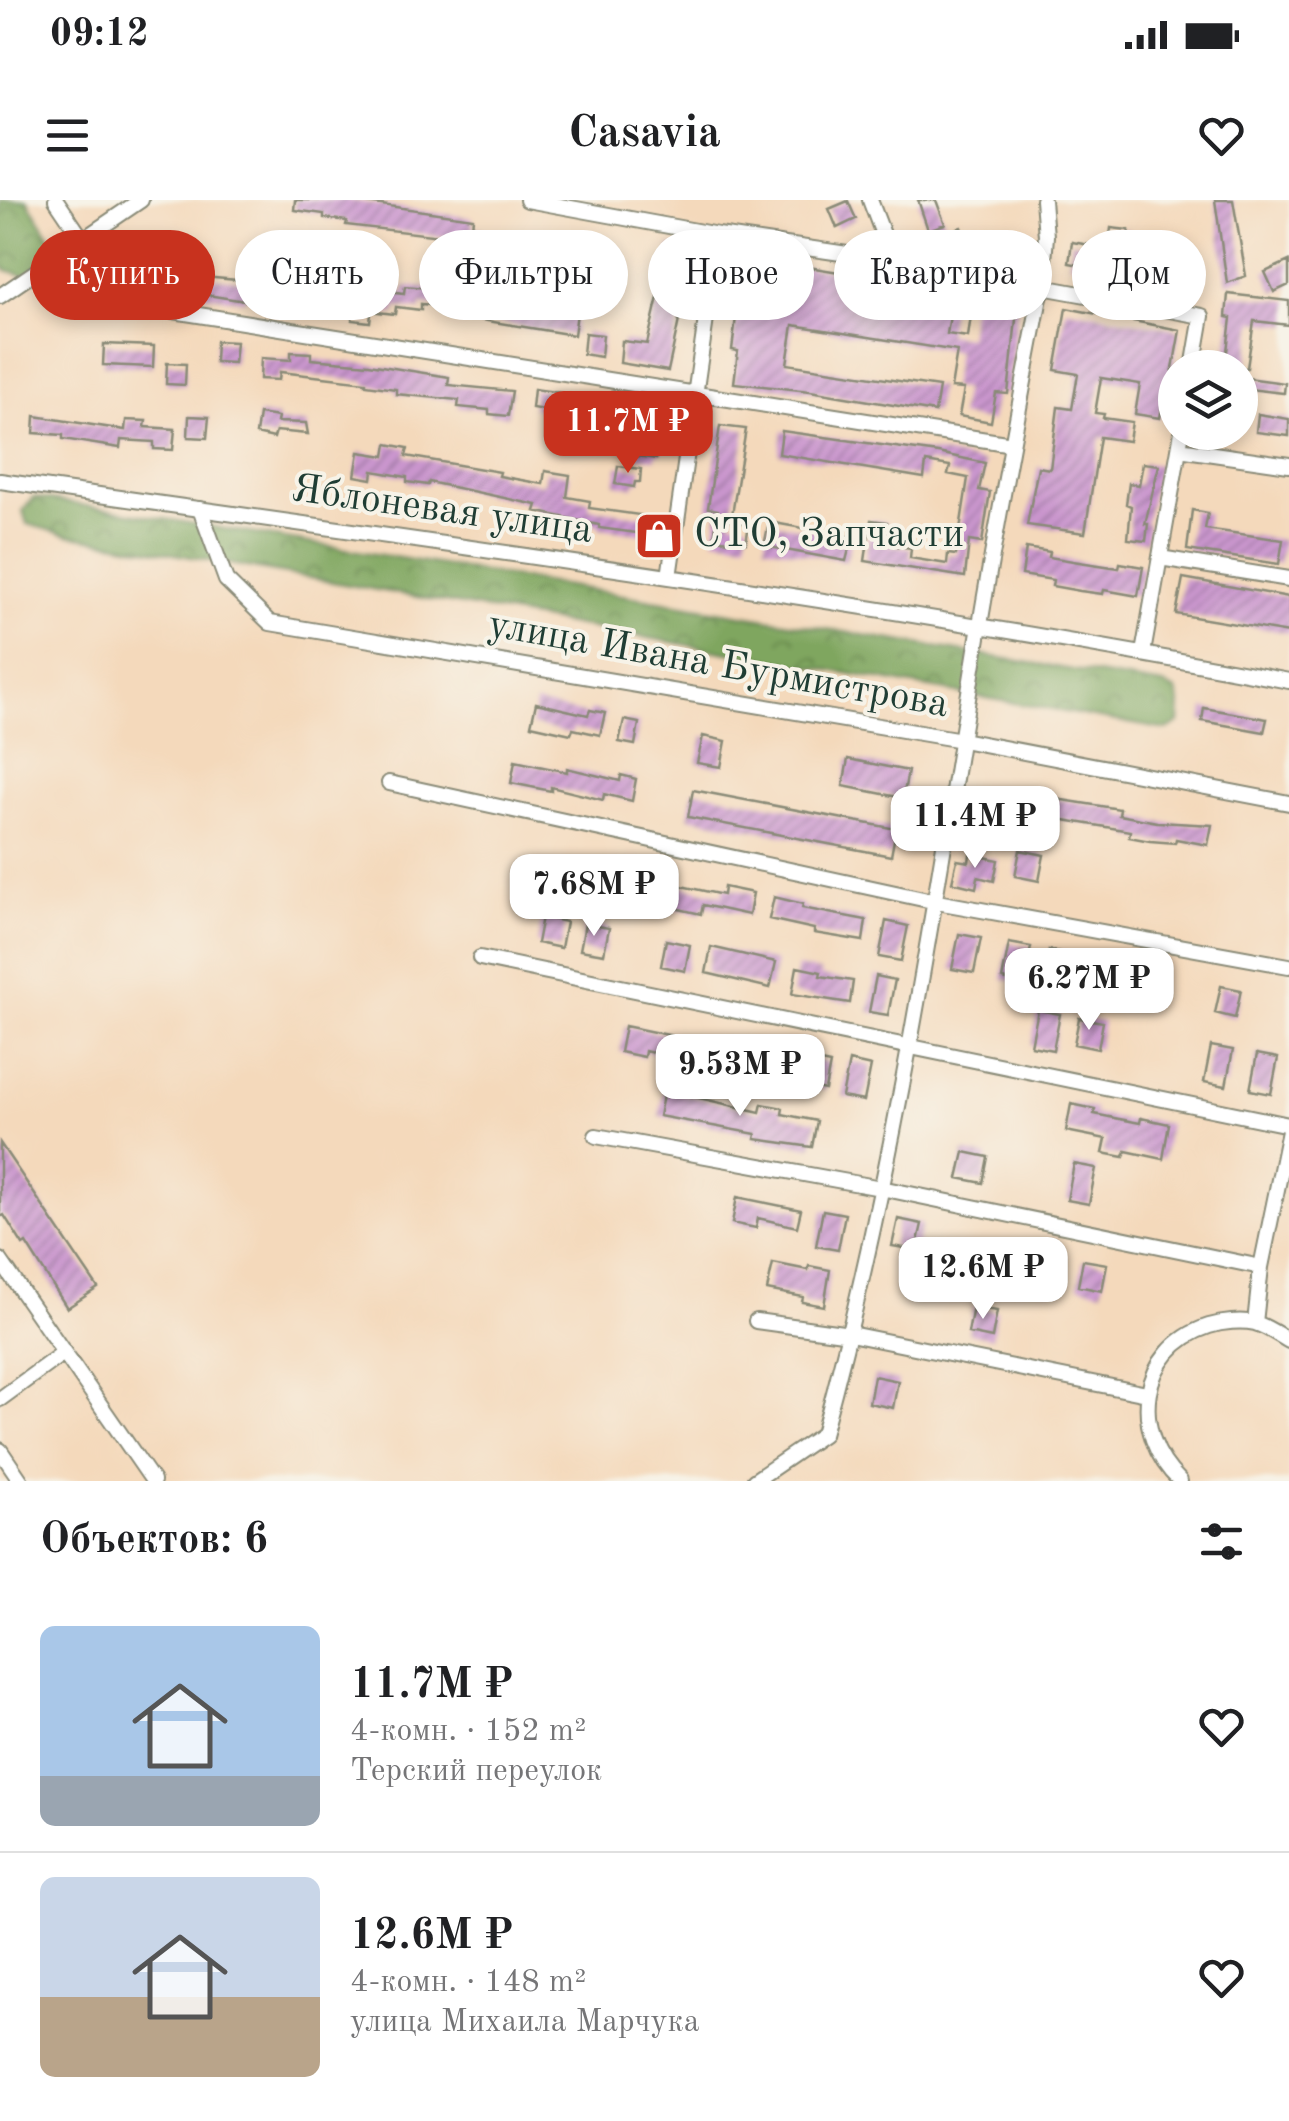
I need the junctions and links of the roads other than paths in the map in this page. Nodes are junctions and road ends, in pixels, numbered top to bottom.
1 (56, 200) edge
2 (141, 200) edge
3 (527, 200) edge
4 (870, 200) edge
5 (1043, 200) edge
6 (573, 203) edge
7 (76, 230) edge
8 (98, 230) edge
9 (695, 230) edge
10 (881, 230) edge
11 (1046, 230) edge
12 (30, 276) edge
13 (1052, 289) edge
14 (0, 296) edge
15 (215, 317) edge
16 (707, 320) edge
17 (1036, 320) edge
18 (1196, 350) edge
19 (697, 393) junction
20 (1012, 444) junction
21 (1179, 450) edge
22 (1192, 450) edge
23 (1289, 465) edge
24 (0, 481) edge
25 (200, 510) junction
26 (1160, 558) junction
27 (669, 577) junction
28 (1289, 579) edge
29 (979, 628) junction
30 (1143, 653) junction
31 (1289, 680) edge
32 (962, 740) junction
33 (389, 783) dead end
34 (1289, 802) edge
35 (937, 902) junction
36 (480, 958) dead end
37 (1289, 966) edge
38 (908, 1044) junction
39 (1289, 1128) edge
40 (596, 1136) dead end
41 (882, 1188) junction
42 (0, 1260) edge
43 (1261, 1267) junction
44 (756, 1320) dead end
45 (1255, 1323) junction
46 (850, 1334) junction
47 (1289, 1341) edge
48 (63, 1353) junction
49 (1147, 1394) junction
50 (0, 1399) edge
51 (0, 1450) edge
52 (21, 1481) edge
53 (152, 1481) edge
54 (754, 1481) edge
55 (1180, 1481) edge

1 - 7 street
2 - 8 street
3 - 6 street
4 - 10 street
5 - 11 street
6 - 9 street
12 - 14 street
13 - 18 street
15 - 19 street
16 - 19 street
17 - 20 street
19 - 20 street
19 - 27 street
20 - 29 street
21 - 26 street
22 - 23 street
24 - 25 street, Яблоневая улица
25 - 27 street, Яблоневая улица
25 - 32 street, улица Ивана Бурмистрова
26 - 28 street
26 - 30 street
27 - 29 street, Яблоневая улица
29 - 30 street, Яблоневая улица
29 - 32 street
30 - 31 street, Яблоневая улица
32 - 34 street, улица Ивана Бурмистрова
32 - 35 street
33 - 35 street
35 - 37 street
35 - 38 street
36 - 38 street
38 - 39 street
38 - 41 street
39 - 43 street
40 - 41 street
41 - 43 street
41 - 46 street
42 - 48 street
43 - 45 street
44 - 46 street
45 - 47 street
45 - 49 street
46 - 49 street
46 - 54 street
48 - 50 street
48 - 53 street
49 - 55 street
51 - 52 street

